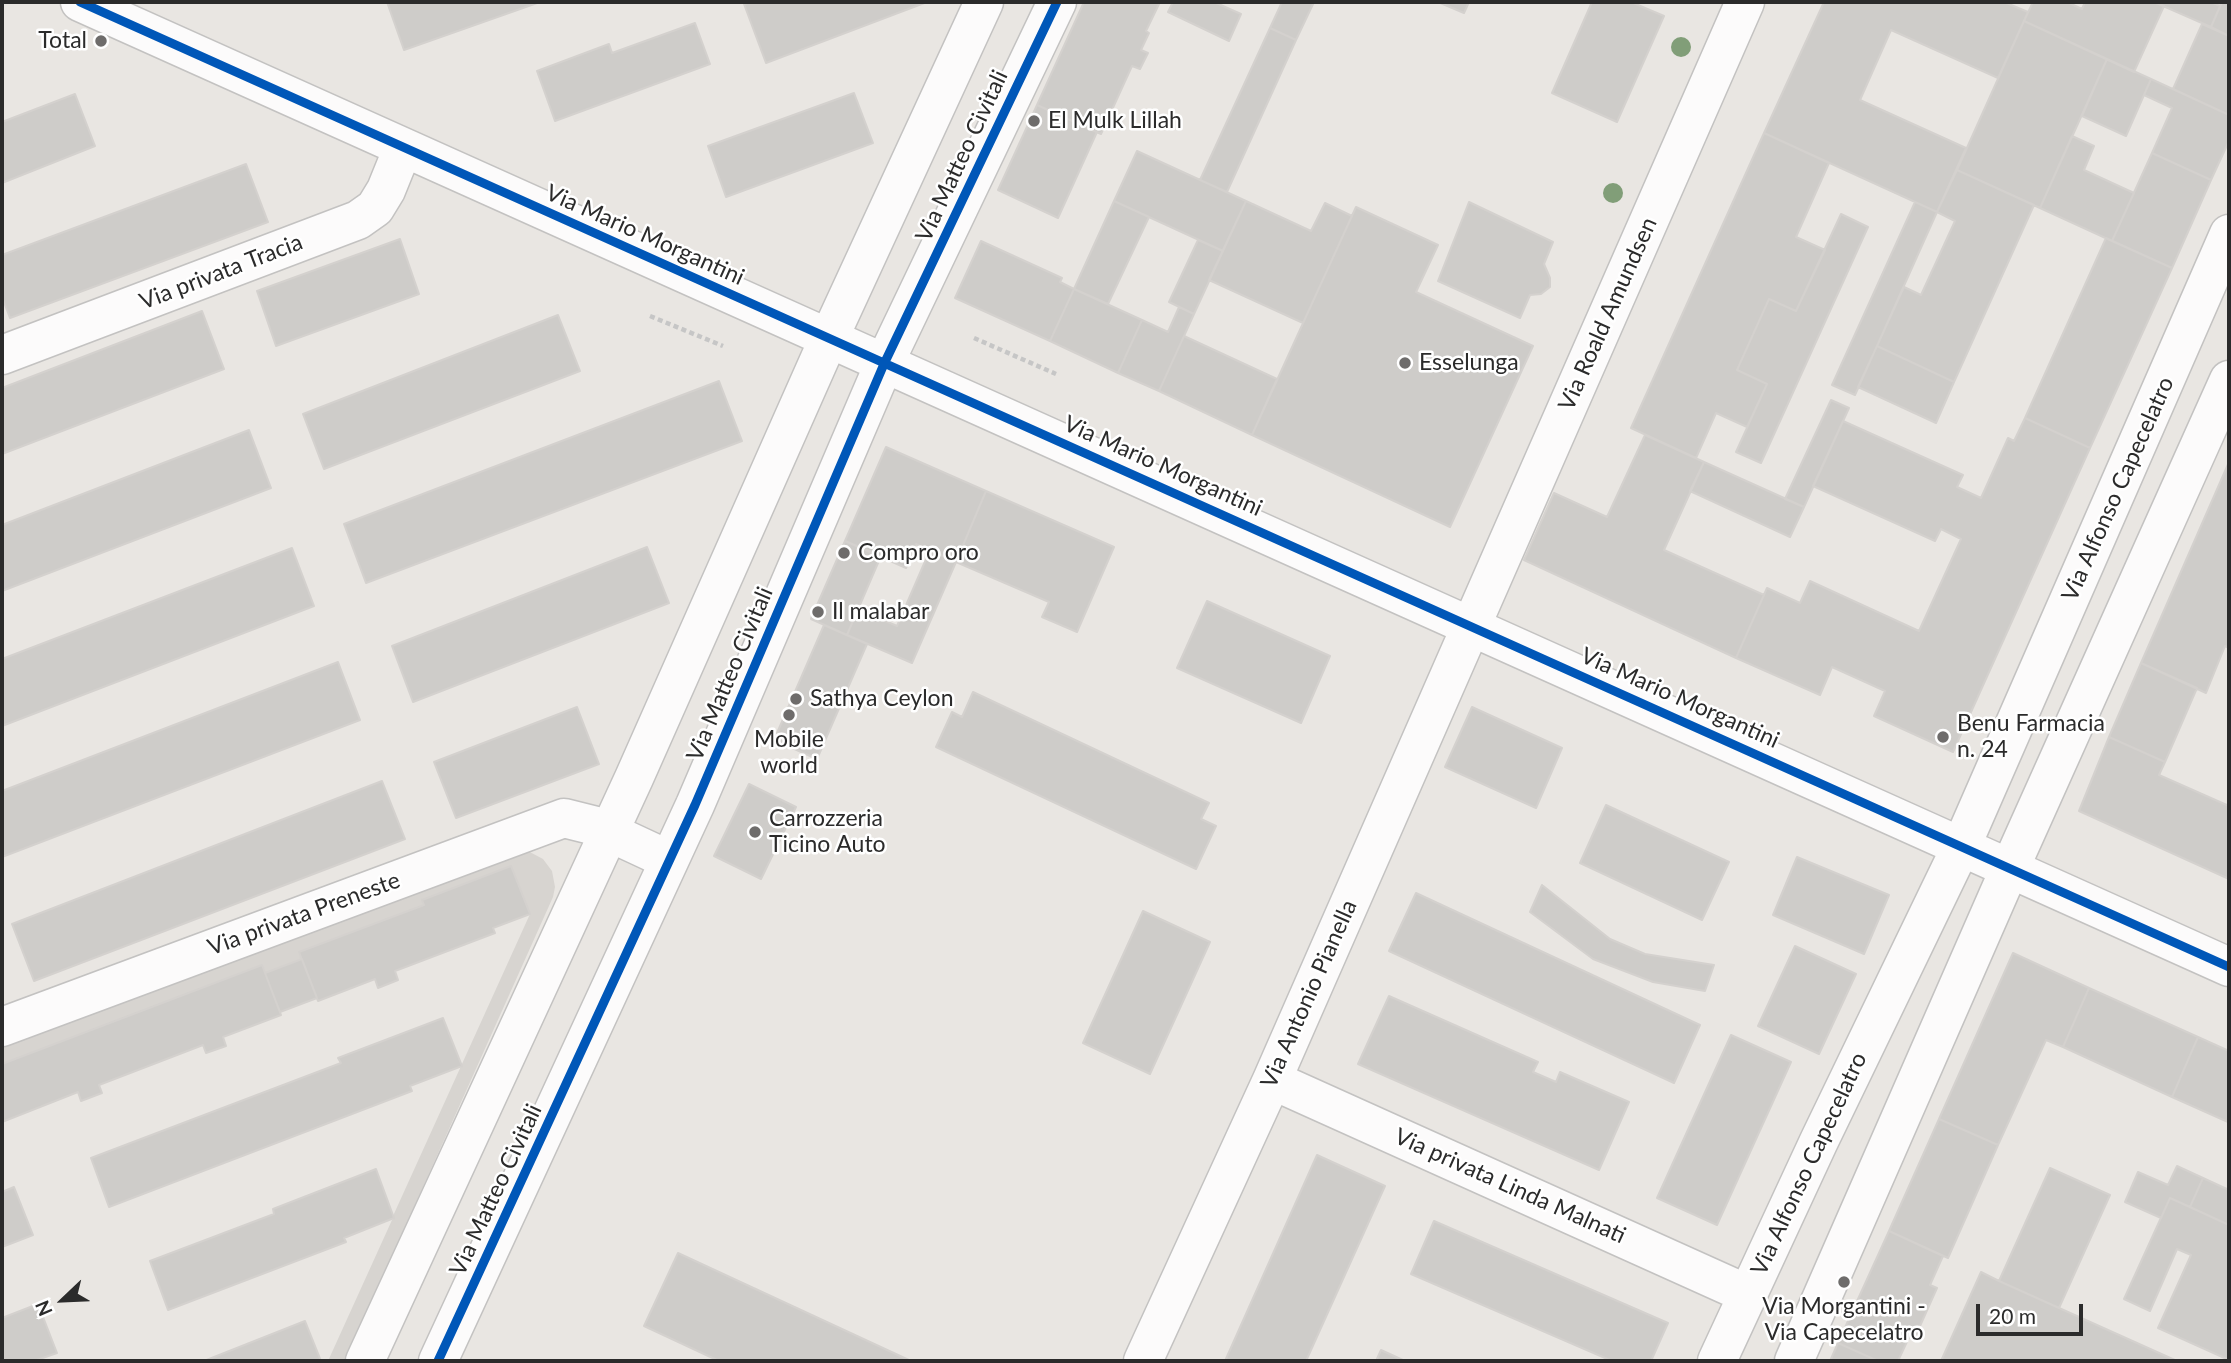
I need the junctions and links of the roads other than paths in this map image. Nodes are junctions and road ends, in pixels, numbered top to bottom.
1 (80, 2) edge
2 (984, 2) edge
3 (1057, 2) edge
4 (1745, 2) edge
5 (402, 148) junction
6 (2229, 234) edge
7 (829, 338) junction
8 (2, 355) edge
9 (884, 364) junction
10 (2229, 380) edge
11 (1470, 625) junction
12 (2007, 743) junction
13 (2056, 766) junction
14 (608, 831) junction
15 (1961, 847) junction
16 (669, 860) junction
17 (2010, 868) junction
18 (2229, 967) edge
19 (1902, 968) junction
20 (1961, 980) junction
21 (2, 1027) edge
22 (1272, 1080) junction
23 (1747, 1294) junction
24 (365, 1361) edge
25 (438, 1361) edge
26 (1143, 1361) edge
27 (1717, 1361) edge
28 (1794, 1361) edge

1 - 5 street, Via Mario Morgantini
2 - 7 street, Via Matteo Civitali
3 - 9 street, Via Matteo Civitali
4 - 11 street, Via Roald Amundsen
5 - 7 street, Via Mario Morgantini
5 - 8 street, Via privata Tracia
6 - 12 street, Via Alfonso Capecelatro
7 - 9 street, Via Mario Morgantini
7 - 14 street, Via Matteo Civitali
9 - 11 street, Via Mario Morgantini
9 - 16 street, Via Matteo Civitali
10 - 13 street
11 - 15 street, Via Mario Morgantini
11 - 22 street, Via Antonio Pianella
12 - 13 street
12 - 15 street, Via Alfonso Capecelatro
13 - 17 street
14 - 16 street
14 - 21 street, Via privata Preneste
14 - 24 street, Via Matteo Civitali
15 - 17 street, Via Mario Morgantini
15 - 19 street, Via Alfonso Capecelatro
16 - 25 street, Via Matteo Civitali
17 - 18 street, Via Mario Morgantini
17 - 20 street
19 - 20 street
19 - 23 street, Via Alfonso Capecelatro
20 - 28 street
22 - 23 street, Via privata Linda Malnati
22 - 26 street, Via Antonio Pianella
23 - 27 street, Via Alfonso Capecelatro

